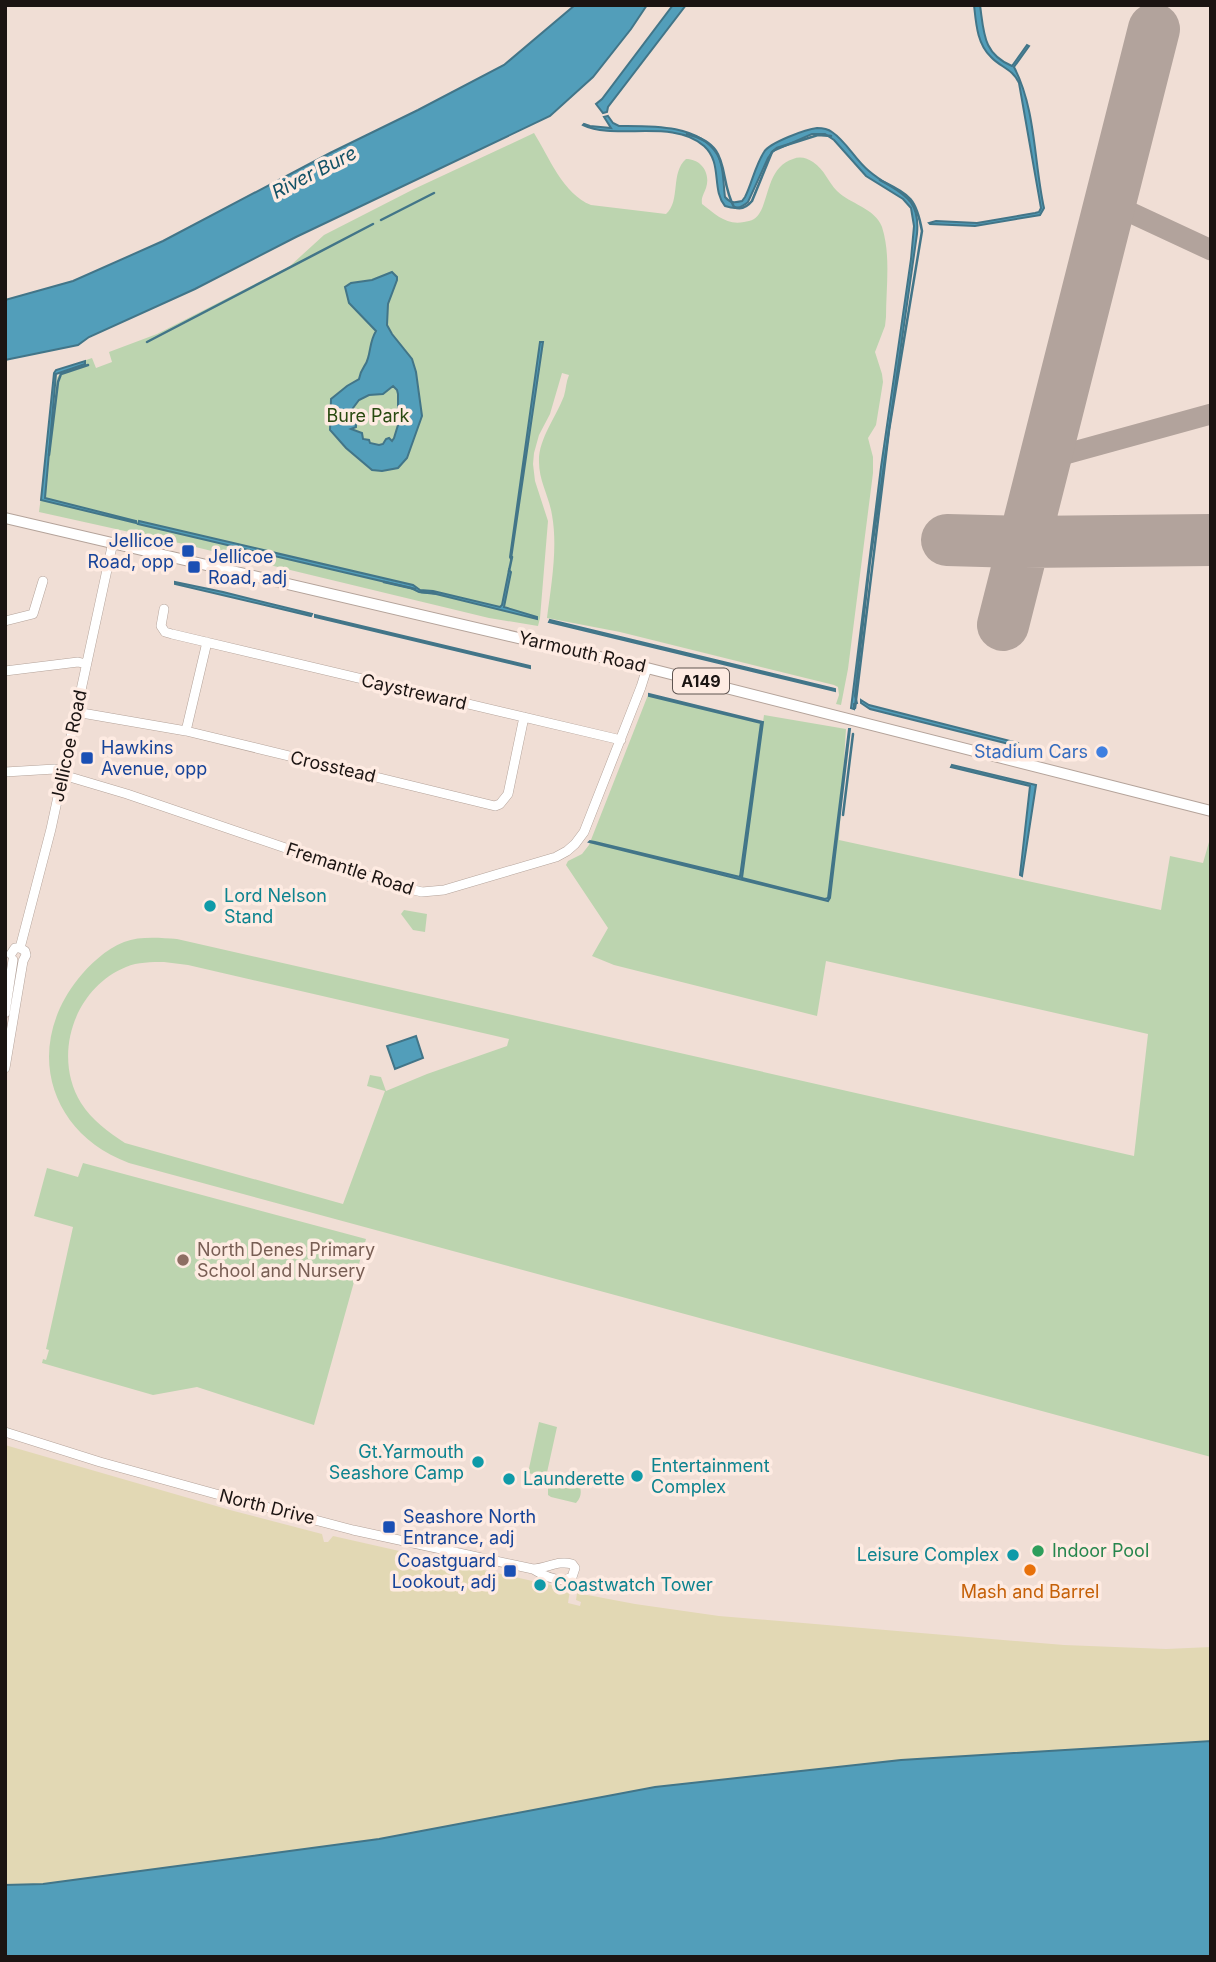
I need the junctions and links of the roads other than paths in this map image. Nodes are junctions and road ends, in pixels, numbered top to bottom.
1 (5, 518) edge
2 (113, 542) junction
3 (43, 581) dead end
4 (164, 609) dead end
5 (5, 621) edge
6 (206, 642) junction
7 (86, 664) junction
8 (647, 668) junction
9 (5, 671) edge
10 (76, 712) junction
11 (524, 717) junction
12 (186, 732) junction
13 (621, 740) junction
14 (5, 772) edge
15 (63, 773) junction
16 (1211, 811) edge
17 (13, 957) edge
18 (5, 1013) edge
19 (5, 1068) edge
20 (5, 1432) edge
21 (533, 1569) junction

1 - 2 main road, A149
2 - 7 street, Jellicoe Road
2 - 8 main road, Yarmouth Road / A149
3 - 5 street
4 - 6 street, Caystreward
6 - 11 street, Caystreward
6 - 12 street
7 - 9 street
7 - 10 street, Jellicoe Road
8 - 13 street, Fremantle Road
8 - 16 main road, Yarmouth Road / A149
10 - 12 street, Crosstead
10 - 15 street, Jellicoe Road
11 - 12 street, Crosstead
11 - 13 street, Caystreward
13 - 15 street, Fremantle Road
14 - 15 street, Fremantle Road
15 - 17 street, Jellicoe Road
17 - 18 street, Jellicoe Road
17 - 19 street, Jellicoe Road
20 - 21 street, North Drive
21 - 21 street, North Drive

